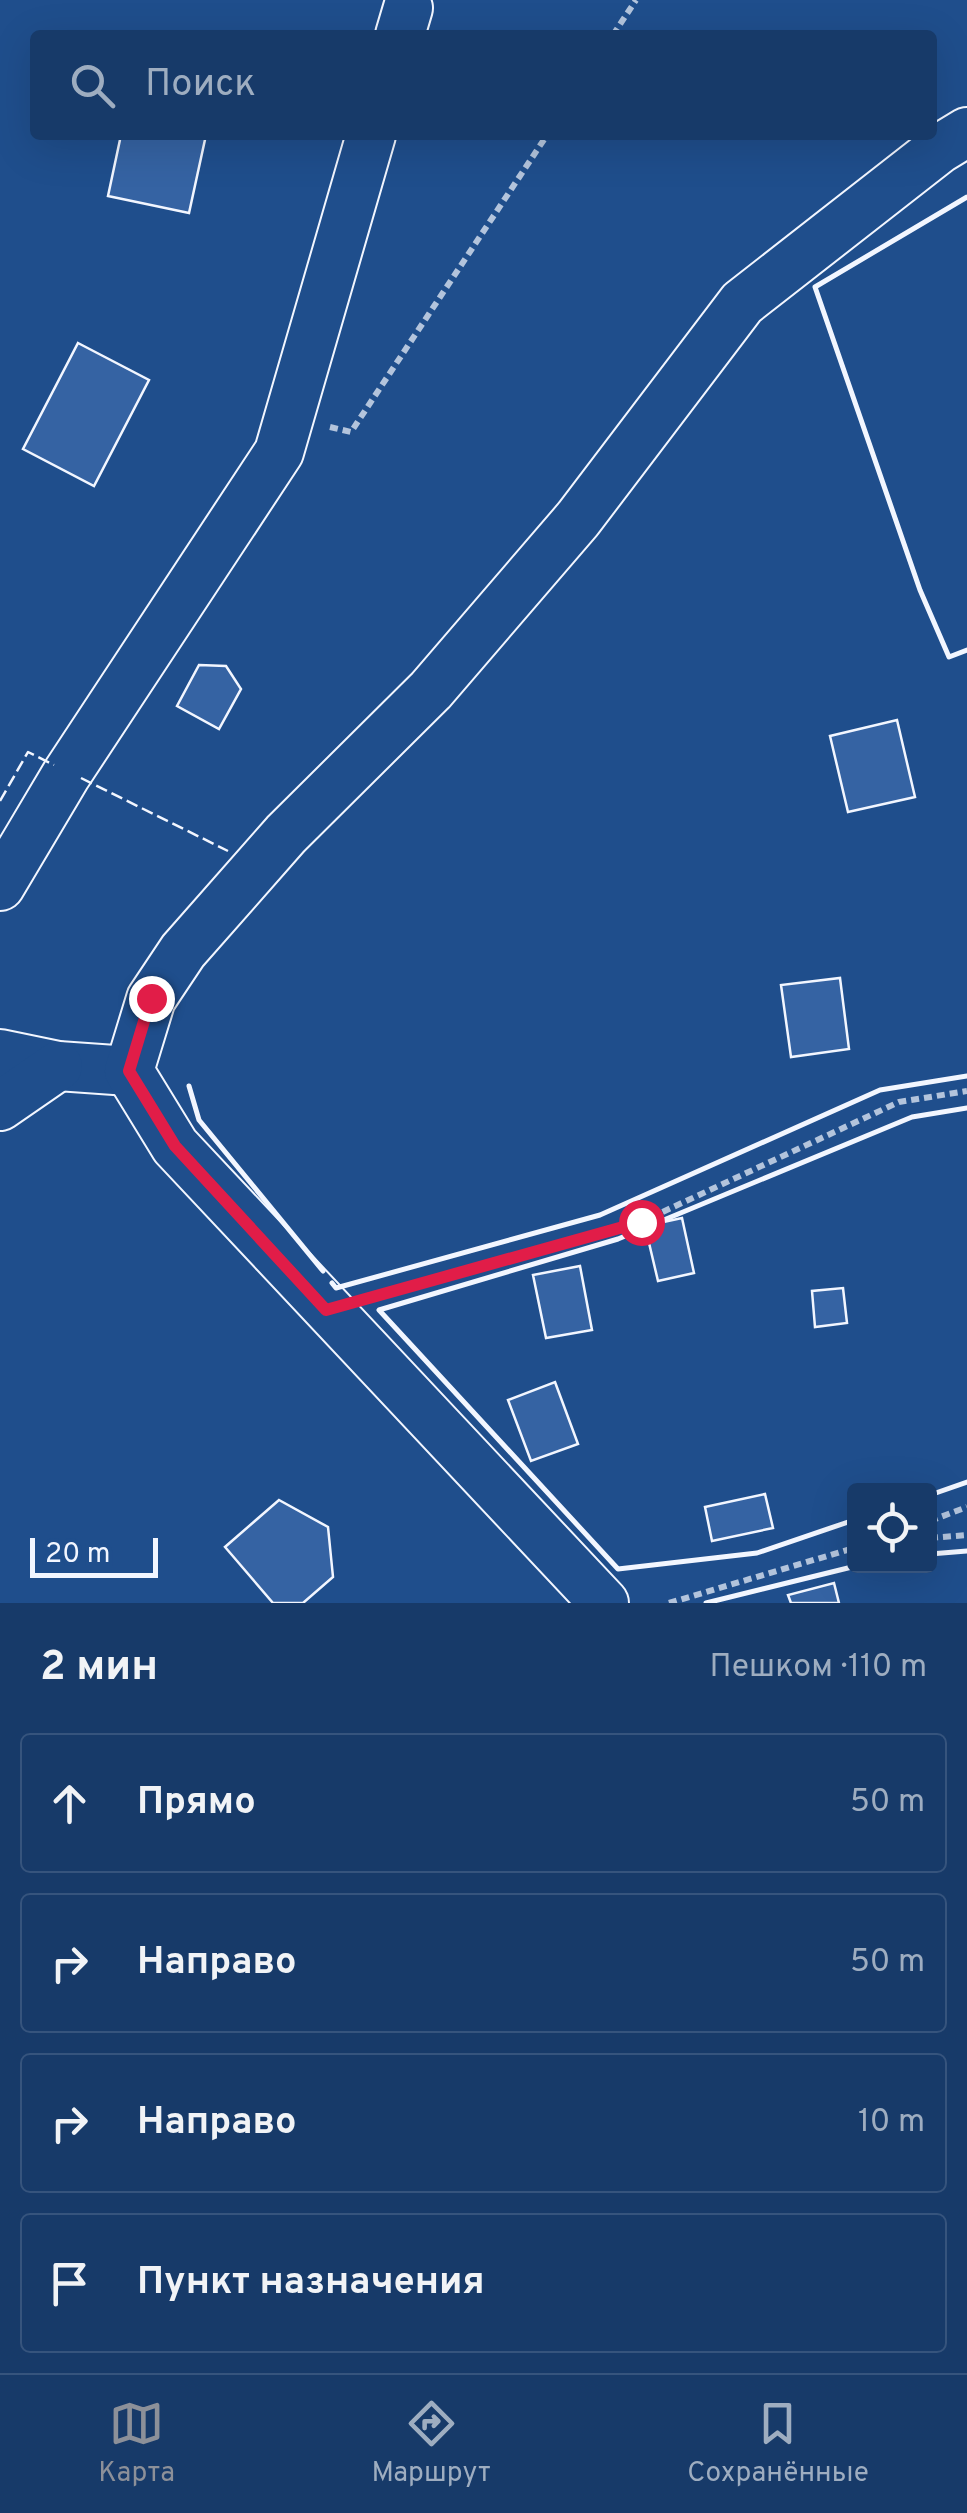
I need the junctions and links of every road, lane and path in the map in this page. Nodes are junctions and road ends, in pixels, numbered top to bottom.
1 (636, 0) edge
2 (616, 30) edge
3 (967, 132) edge
4 (370, 140) edge
5 (544, 140) edge
6 (289, 418) junction
7 (0, 886) edge
8 (0, 1054) edge
9 (58, 1066) junction
10 (129, 1071) junction
11 (967, 1092) edge
12 (0, 1106) edge
13 (326, 1310) junction
14 (967, 1507) edge
15 (937, 1519) edge
16 (967, 1535) edge
17 (937, 1537) edge
18 (847, 1550) edge
19 (590, 1600) edge
20 (669, 1603) edge

1 - 2 path
3 - 10 street
4 - 6 street
5 - 6 path
6 - 7 street
8 - 9 street
9 - 10 street
9 - 12 street
10 - 13 street
11 - 13 path
13 - 19 street
14 - 15 path
16 - 17 path
18 - 20 path

